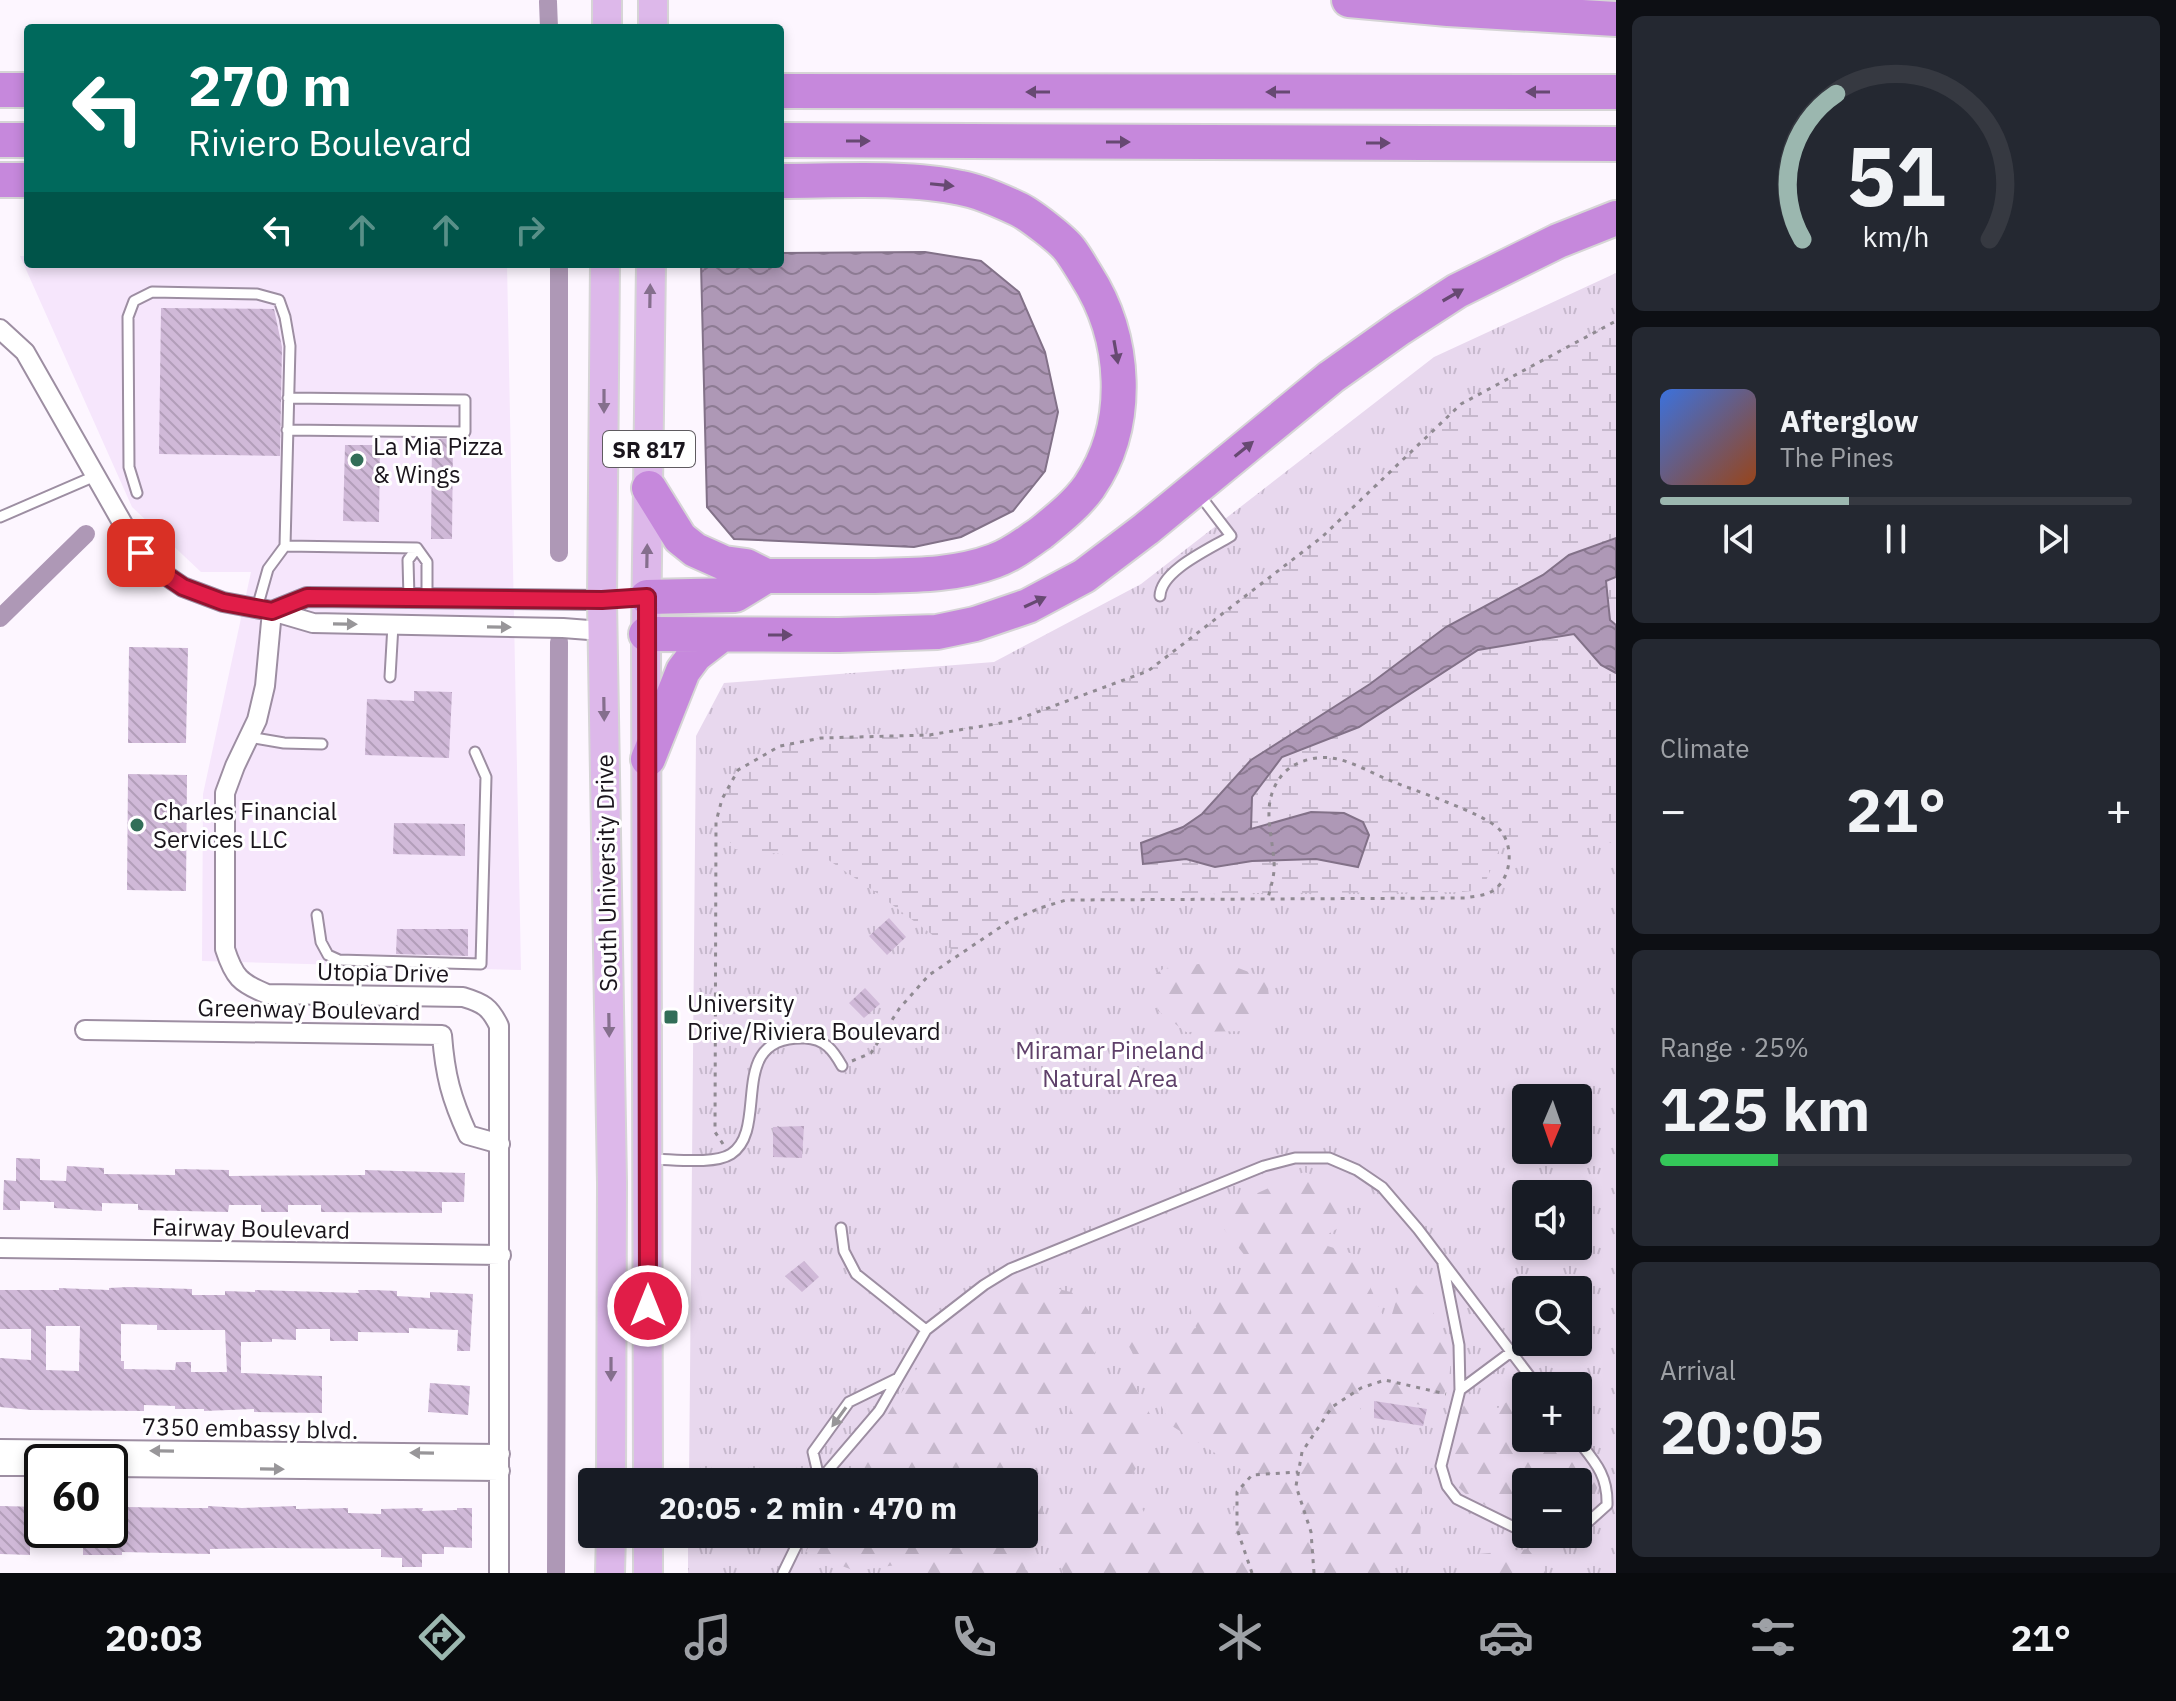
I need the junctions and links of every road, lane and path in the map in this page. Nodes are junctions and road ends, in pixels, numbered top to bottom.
1 (607, 0) edge
2 (653, 0) edge
3 (1349, 0) edge
4 (1616, 19) edge
5 (607, 24) edge
6 (653, 24) edge
7 (0, 90) edge
8 (24, 90) edge
9 (784, 91) edge
10 (1616, 92) edge
11 (0, 140) edge
12 (24, 140) edge
13 (784, 140) edge
14 (1616, 144) edge
15 (0, 180) edge
16 (24, 180) edge
17 (784, 181) edge
18 (1616, 218) edge
19 (605, 268) edge
20 (651, 268) edge
21 (1616, 321) edge
22 (0, 329) edge
23 (288, 398) junction
24 (287, 430) junction
25 (95, 476) junction
26 (649, 488) junction
27 (1195, 488) junction
28 (137, 493) dead end
29 (0, 517) edge
30 (285, 546) junction
31 (417, 548) junction
32 (766, 576) junction
33 (1160, 596) dead end
34 (647, 597) junction
35 (418, 598) junction
36 (602, 600) junction
37 (265, 609) junction
38 (393, 625) junction
39 (602, 631) junction
40 (646, 634) junction
41 (721, 635) junction
42 (390, 677) dead end
43 (249, 737) junction
44 (322, 744) dead end
45 (475, 752) dead end
46 (648, 759) junction
47 (1268, 898) junction
48 (317, 915) dead end
49 (85, 1030) dead end
50 (842, 1066) joint
51 (500, 1144) junction
52 (731, 1155) junction
53 (648, 1159) junction
54 (841, 1228) dead end
55 (0, 1248) edge
56 (501, 1255) junction
57 (1442, 1260) junction
58 (926, 1330) junction
59 (1511, 1352) junction
60 (1526, 1372) edge
61 (898, 1378) junction
62 (1459, 1393) junction
63 (0, 1449) edge
64 (1587, 1452) edge
65 (500, 1463) junction
66 (0, 1466) edge
67 (24, 1466) edge
68 (128, 1467) edge
69 (611, 1468) edge
70 (648, 1468) edge
71 (817, 1468) edge
72 (831, 1468) edge
73 (1299, 1472) junction
74 (1592, 1518) edge
75 (1512, 1526) edge
76 (611, 1548) edge
77 (648, 1548) edge
78 (795, 1548) edge
79 (499, 1573) edge
80 (610, 1573) edge
81 (648, 1573) edge
82 (783, 1573) edge
83 (1252, 1573) edge
84 (1314, 1573) edge

1 - 5 main road
2 - 6 main road
3 - 4 highway
7 - 8 highway
10 -> 9 highway
11 - 12 highway
13 -> 14 highway
15 - 16 highway
17 -> 32 highway
27 -> 18 highway
19 -> 36 main road, South University Drive / SR 817
26 -> 20 main road, South University Drive / SR 817
21 - 52 path
22 - 25 street
23 - 24 lane
23 - 24 lane
23 - 28 lane
24 - 30 lane
25 - 29 lane
25 - 37 street
26 - 32 highway
34 -> 26 main road, South University Drive / SR 817
27 - 33 lane
41 -> 27 highway
30 - 31 lane
30 - 37 lane
31 - 35 lane
31 - 35 lane
32 - 34 highway
34 - 36 main road
34 - 40 main road, South University Drive / SR 817
35 - 36 street
35 - 37 street
36 - 39 main road, South University Drive / SR 817
37 -> 38 street
37 - 43 street, Utopia Drive
38 -> 39 street
38 - 42 lane
39 - 40 main road
39 -> 69 main road, South University Drive / SR 817
40 - 41 highway
40 - 46 main road, South University Drive / SR 817
41 - 46 highway
43 - 44 lane
43 - 51 street, Utopia Drive
45 - 48 lane
46 - 53 main road, South University Drive / SR 817
47 - 47 path
47 - 50 path
49 - 51 street, Greenway Boulevard
50 - 52 lane
51 - 56 street, Utopia Drive
52 - 53 lane
53 - 70 main road, South University Drive / SR 817
54 - 58 lane
55 - 56 street, Fairway Boulevard
56 - 65 street, Utopia Drive
57 - 58 lane
57 - 59 lane
57 - 62 lane
58 - 61 lane
59 - 60 lane
59 - 62 lane
61 -> 71 lane
61 - 72 lane
62 - 73 path
62 - 75 lane
65 -> 63 street, 7350 embassy blvd.
64 - 74 lane
68 -> 65 street
65 - 79 street, Utopia Drive
66 - 67 street
73 - 83 path
73 - 84 path
76 - 80 main road
77 - 81 main road
78 - 82 lane

